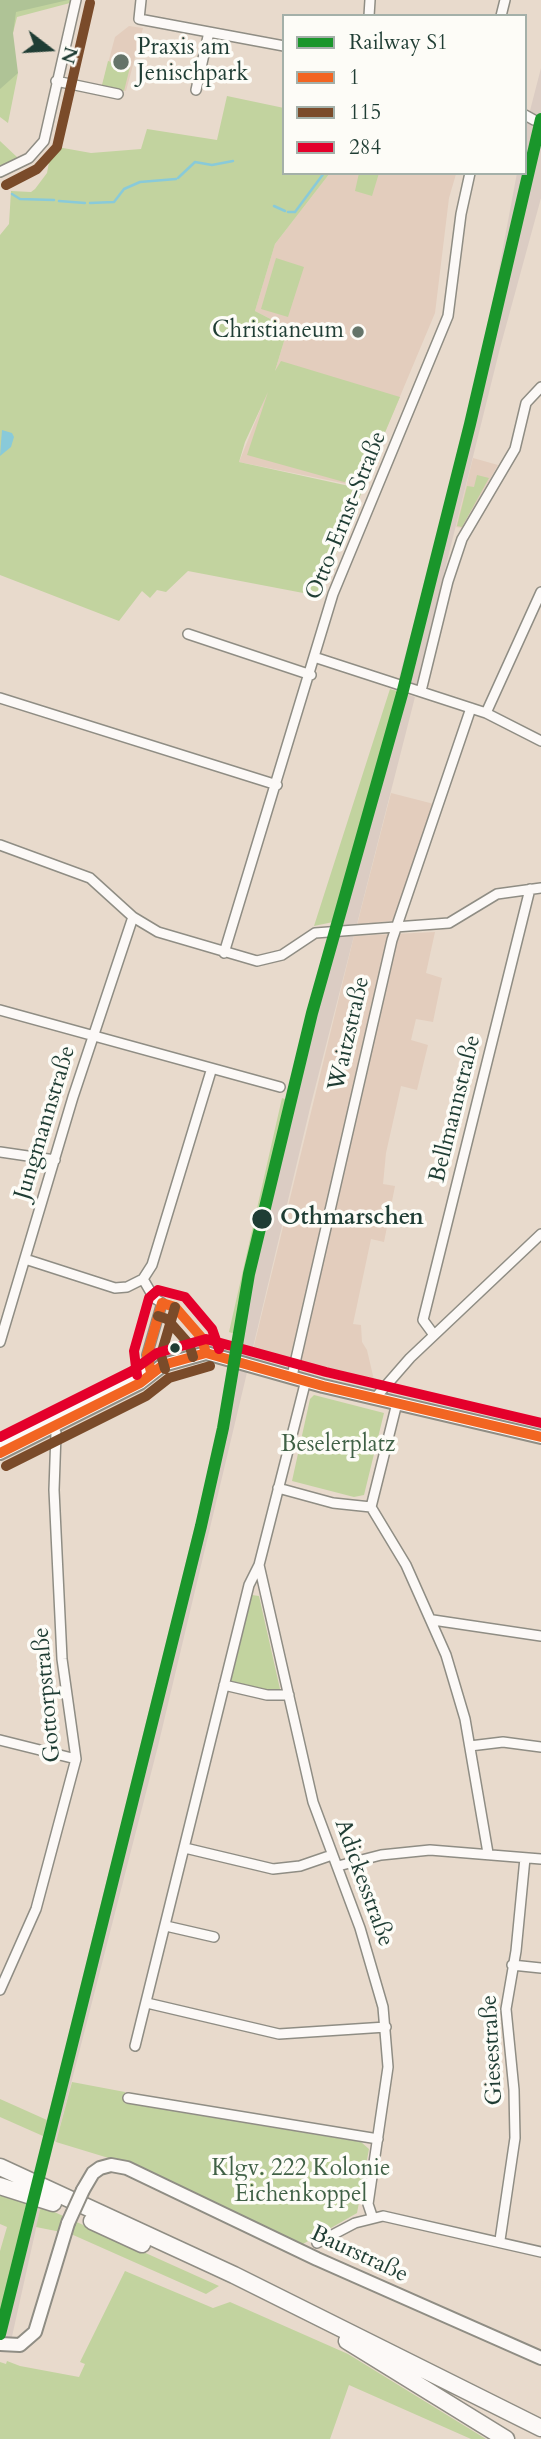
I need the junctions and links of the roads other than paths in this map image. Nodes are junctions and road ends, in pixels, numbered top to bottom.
1 (76, 0) edge
2 (141, 0) edge
3 (209, 32) junction
4 (282, 46) edge
5 (56, 81) junction
6 (196, 90) dead end
7 (118, 94) dead end
8 (0, 172) edge
9 (470, 175) edge
10 (541, 387) edge
11 (541, 592) edge
12 (188, 634) dead end
13 (317, 657) junction
14 (311, 675) junction
15 (421, 691) junction
16 (0, 698) edge
17 (471, 708) junction
18 (486, 713) junction
19 (541, 741) edge
20 (277, 785) junction
21 (0, 845) edge
22 (541, 888) edge
23 (530, 889) junction
24 (132, 917) junction
25 (398, 929) junction
26 (224, 953) junction
27 (0, 1010) edge
28 (93, 1037) junction
29 (211, 1071) junction
30 (280, 1087) dead end
31 (0, 1152) edge
32 (55, 1160) junction
33 (541, 1234) edge
34 (25, 1259) junction
35 (143, 1279) junction
36 (434, 1335) junction
37 (1, 1336) edge
38 (151, 1372) junction
39 (292, 1376) junction
40 (306, 1380) junction
41 (376, 1397) junction
42 (397, 1403) junction
43 (53, 1427) junction
44 (541, 1437) edge
45 (0, 1442) edge
46 (0, 1453) edge
47 (278, 1488) junction
48 (371, 1507) junction
49 (259, 1565) junction
50 (433, 1620) junction
51 (541, 1636) edge
52 (225, 1685) junction
53 (289, 1695) junction
54 (0, 1740) edge
55 (470, 1746) junction
56 (541, 1747) edge
57 (76, 1759) junction
58 (185, 1848) junction
59 (488, 1853) junction
60 (332, 1855) junction
61 (525, 1858) junction
62 (541, 1860) edge
63 (338, 1866) junction
64 (166, 1926) junction
65 (214, 1937) dead end
66 (512, 1965) junction
67 (541, 1968) edge
68 (0, 1990) edge
69 (147, 2003) junction
70 (386, 2027) junction
71 (135, 2046) dead end
72 (128, 2098) dead end
73 (378, 2139) junction
74 (0, 2167) edge
75 (0, 2179) edge
76 (0, 2186) edge
77 (53, 2203) junction
78 (372, 2216) junction
79 (500, 2240) junction
80 (317, 2244) dead end
81 (541, 2252) edge
82 (348, 2341) junction
83 (0, 2344) edge
84 (541, 2358) edge
85 (541, 2428) edge
86 (506, 2439) edge
87 (540, 2439) edge

1 - 5 street
2 - 3 street
3 - 4 street
3 - 6 street
5 - 7 street
5 - 8 street
9 - 13 street, Otto-Ernst-Straße
10 - 15 street
11 - 18 street
12 - 14 street
13 - 14 street, Otto-Ernst-Straße
13 - 15 street
14 - 20 street, Otto-Ernst-Straße
15 - 17 street
16 - 20 street
17 - 18 street
17 - 25 street, Waitzstraße
18 - 19 street
20 - 26 street, Otto-Ernst-Straße
21 - 24 street
22 - 23 street
23 - 25 street
23 - 36 street, Bellmannstraße
24 - 26 street
24 - 28 street, Jungmannstraße
25 - 26 street
25 - 39 street, Waitzstraße
27 - 28 street
28 - 29 street
28 - 32 street, Jungmannstraße
29 - 30 street
29 - 35 street
31 - 32 street
32 - 34 street, Jungmannstraße
33 - 36 street
34 - 35 street
34 - 37 street, Jungmannstraße
35 - 38 street
36 - 41 street
38 - 39 main road
38 - 43 main road
38 - 45 main road
39 - 40 main road
40 - 41 main road
40 - 47 street
41 - 42 main road
42 - 44 main road
42 - 48 street
43 - 46 main road
43 - 57 street, Gottorpstraße
47 - 48 street
47 - 49 street
48 - 50 street
49 - 52 street
49 - 53 street, Adickesstraße
50 - 51 street
50 - 55 street
52 - 53 street
52 - 58 street
53 - 60 street, Adickesstraße
54 - 57 street
55 - 56 street
55 - 59 street
57 - 68 street, Gottorpstraße
58 - 60 street
58 - 64 street
59 - 61 street
59 - 63 street
60 - 63 street, Adickesstraße
61 - 62 street
61 - 66 street, Giesestraße
63 - 70 street, Adickesstraße
64 - 65 street
64 - 69 street
66 - 67 street
66 - 79 street, Giesestraße
69 - 70 street
69 - 71 street
70 - 73 street, Adickesstraße
72 - 73 street
73 - 78 street, Adickesstraße
74 - 85 highway
75 - 77 highway
76 - 77 highway
77 - 82 highway
78 - 79 street, Baurstraße
78 - 80 street, Baurstraße
79 - 81 street, Baurstraße
82 - 86 highway
82 - 87 highway
83 - 84 main road, Baurstraße, bridge

